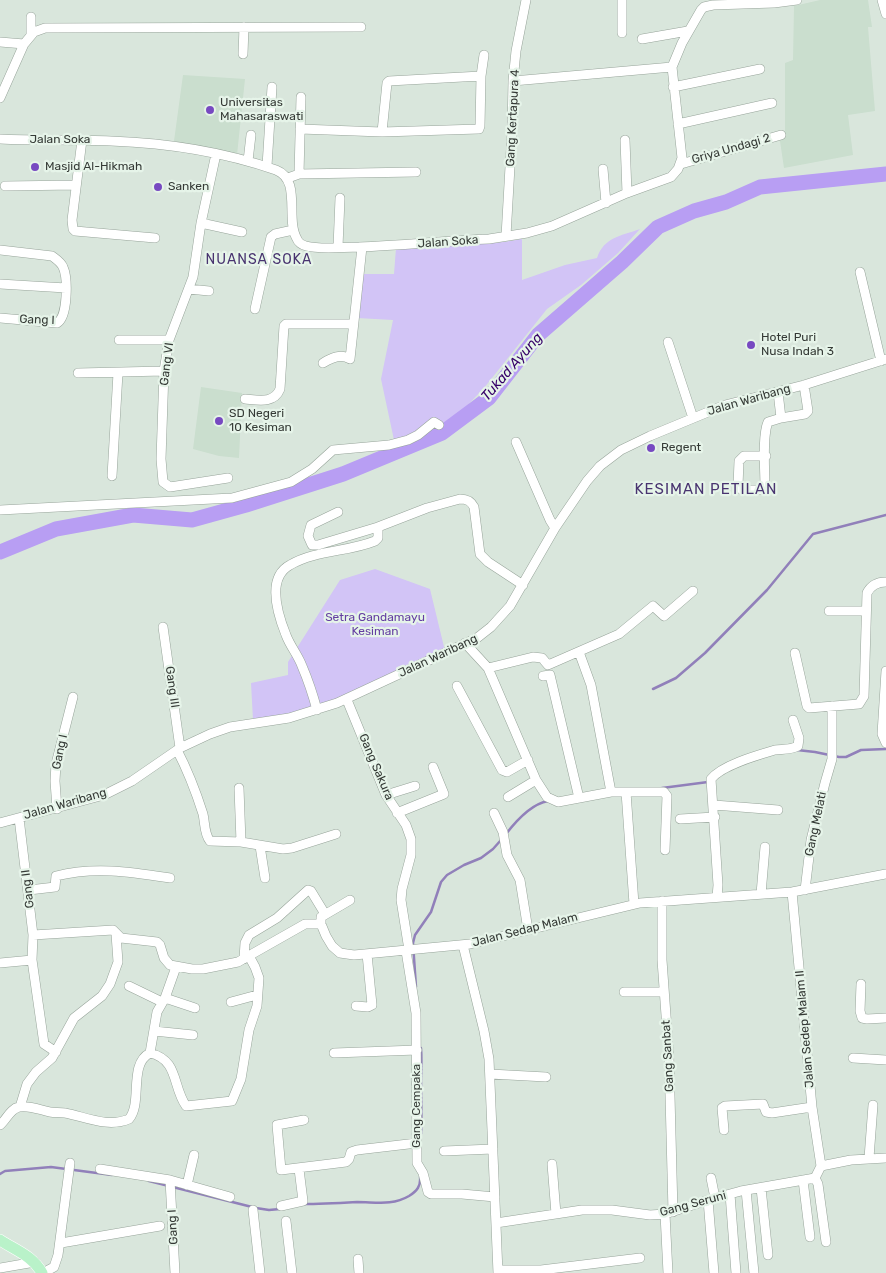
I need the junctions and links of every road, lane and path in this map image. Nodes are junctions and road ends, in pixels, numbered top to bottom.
1 (526, 0) edge
2 (622, 0) edge
3 (798, 0) edge
4 (882, 0) edge
5 (754, 2) edge
6 (886, 14) edge
7 (31, 17) dead end
8 (244, 27) junction
9 (361, 27) dead end
10 (688, 31) junction
11 (622, 33) dead end
12 (31, 35) junction
13 (642, 39) dead end
14 (0, 42) edge
15 (24, 44) junction
16 (243, 54) dead end
17 (484, 55) dead end
18 (672, 67) junction
19 (760, 69) dead end
20 (481, 76) junction
21 (513, 81) junction
22 (272, 87) dead end
23 (673, 87) junction
24 (301, 97) dead end
25 (0, 98) edge
26 (772, 103) dead end
27 (678, 124) junction
28 (300, 129) junction
29 (382, 132) junction
30 (781, 134) dead end
31 (251, 135) dead end
32 (0, 139) edge
33 (82, 140) junction
34 (625, 140) dead end
35 (216, 154) junction
36 (248, 161) junction
37 (681, 164) junction
38 (267, 166) junction
39 (603, 169) dead end
40 (416, 172) dead end
41 (299, 174) junction
42 (288, 178) junction
43 (76, 185) junction
44 (5, 186) dead end
45 (626, 193) junction
46 (340, 198) dead end
47 (606, 203) junction
48 (201, 223) junction
49 (293, 230) junction
50 (242, 232) dead end
51 (506, 236) junction
52 (155, 238) dead end
53 (338, 247) junction
54 (362, 247) junction
55 (0, 250) edge
56 (860, 272) dead end
57 (0, 284) edge
58 (66, 288) junction
59 (189, 288) junction
60 (209, 291) dead end
61 (255, 309) dead end
62 (0, 318) edge
63 (353, 324) junction
64 (119, 340) dead end
65 (169, 340) junction
66 (668, 342) dead end
67 (883, 360) edge
68 (323, 363) dead end
69 (164, 371) junction
70 (78, 373) dead end
71 (118, 373) junction
72 (804, 385) junction
73 (778, 392) junction
74 (245, 399) dead end
75 (693, 418) junction
76 (781, 418) junction
77 (439, 425) dead end
78 (516, 442) dead end
79 (766, 456) junction
80 (112, 476) dead end
81 (228, 478) dead end
82 (0, 510) edge
83 (338, 512) dead end
84 (378, 527) junction
85 (555, 528) junction
86 (886, 582) edge
87 (523, 585) junction
88 (693, 591) dead end
89 (829, 611) dead end
90 (865, 611) junction
91 (163, 627) dead end
92 (465, 642) junction
93 (579, 652) junction
94 (795, 653) dead end
95 (488, 668) junction
96 (886, 671) edge
97 (543, 676) dead end
98 (457, 686) dead end
99 (73, 697) dead end
100 (347, 700) junction
101 (832, 706) junction
102 (317, 710) junction
103 (793, 720) dead end
104 (886, 743) edge
105 (179, 749) junction
106 (528, 760) junction
107 (433, 768) dead end
108 (536, 780) junction
109 (415, 786) dead end
110 (239, 788) dead end
111 (610, 790) junction
112 (626, 792) junction
113 (386, 795) junction
114 (579, 796) junction
115 (508, 797) dead end
116 (714, 805) junction
117 (57, 809) junction
118 (778, 810) dead end
119 (494, 812) dead end
120 (397, 813) junction
121 (715, 817) junction
122 (19, 818) junction
123 (680, 819) dead end
124 (0, 823) edge
125 (336, 834) dead end
126 (241, 842) junction
127 (260, 846) junction
128 (765, 847) dead end
129 (665, 850) dead end
130 (886, 874) edge
131 (170, 878) dead end
132 (265, 878) dead end
133 (29, 890) junction
134 (806, 890) junction
135 (792, 892) junction
136 (761, 894) junction
137 (717, 897) junction
138 (350, 900) dead end
139 (662, 901) junction
140 (634, 904) junction
141 (325, 914) junction
142 (321, 924) junction
143 (528, 930) junction
144 (33, 934) junction
145 (116, 934) junction
146 (463, 945) junction
147 (411, 950) junction
148 (367, 954) junction
149 (247, 957) junction
150 (32, 960) junction
151 (0, 963) edge
152 (176, 967) junction
153 (861, 984) dead end
154 (129, 986) dead end
155 (624, 992) dead end
156 (664, 992) junction
157 (257, 995) junction
158 (163, 1000) junction
159 (231, 1002) dead end
160 (356, 1006) dead end
161 (194, 1008) dead end
162 (886, 1018) edge
163 (154, 1031) junction
164 (194, 1035) dead end
165 (417, 1050) junction
166 (56, 1052) junction
167 (150, 1053) junction
168 (334, 1053) dead end
169 (852, 1058) dead end
170 (886, 1060) edge
171 (490, 1074) junction
172 (546, 1077) dead end
173 (873, 1105) dead end
174 (20, 1107) junction
175 (812, 1107) junction
176 (304, 1120) dead end
177 (0, 1125) edge
178 (724, 1130) dead end
179 (417, 1143) junction
180 (493, 1149) junction
181 (444, 1151) dead end
182 (194, 1155) dead end
183 (868, 1158) junction
184 (886, 1158) edge
185 (552, 1164) dead end
186 (69, 1166) dead end
187 (821, 1166) junction
188 (100, 1168) dead end
189 (299, 1169) junction
190 (711, 1178) dead end
191 (815, 1178) junction
192 (803, 1180) junction
193 (170, 1183) junction
194 (187, 1185) junction
195 (761, 1188) junction
196 (746, 1190) junction
197 (730, 1194) junction
198 (495, 1197) junction
199 (230, 1198) dead end
200 (711, 1199) junction
201 (281, 1206) dead end
202 (253, 1210) dead end
203 (669, 1213) junction
204 (556, 1214) junction
205 (286, 1221) dead end
206 (496, 1223) junction
207 (160, 1226) dead end
208 (810, 1237) dead end
209 (0, 1240) edge
210 (826, 1242) dead end
211 (61, 1243) junction
212 (768, 1254) dead end
213 (640, 1258) dead end
214 (358, 1259) dead end
215 (35, 1262) junction
216 (0, 1268) edge
217 (498, 1272) edge
218 (531, 1272) edge
219 (43, 1273) edge
220 (176, 1273) edge
221 (260, 1273) edge
222 (292, 1273) edge
223 (359, 1273) edge
224 (668, 1273) edge
225 (714, 1273) edge
226 (736, 1273) edge
227 (754, 1273) edge

1 - 21 street, Gang Kertapura 4
2 - 11 street
3 - 5 street
4 - 6 street
5 - 10 street
7 - 12 street
8 - 9 street
8 - 12 street
8 - 16 street
10 - 13 street
10 - 18 street
12 - 15 street
14 - 15 street
15 - 25 street
17 - 20 street
18 - 21 street
18 - 23 street
19 - 23 street
20 - 29 street
20 - 29 street
21 - 51 street, Gang Kertapura 4
22 - 38 street
23 - 27 street
24 - 28 street
26 - 27 street
27 - 37 street
28 - 29 street
28 - 41 street
30 - 37 street, Griya Undagi 2
31 - 36 street
32 - 33 street, Jalan Soka
33 - 35 street, Jalan Soka
33 - 43 street
34 - 45 street
35 - 36 street, Jalan Soka
35 - 48 street, Gang VI
36 - 38 street, Jalan Soka
37 - 45 street, Jalan Soka
38 - 42 street, Jalan Soka
39 - 47 street
40 - 41 street
41 - 42 street
42 - 49 street
43 - 44 street
43 - 52 street
45 - 47 street, Jalan Soka
46 - 53 street
47 - 51 street, Jalan Soka
48 - 50 street
48 - 59 street, Gang VI
49 - 53 street, Jalan Soka
49 - 61 street
51 - 54 street, Jalan Soka
53 - 54 street, Jalan Soka
54 - 63 street
55 - 58 street
56 - 67 street
57 - 58 street
58 - 62 street, Gang I
59 - 60 street
59 - 65 street, Gang VI
63 - 68 street
63 - 74 street
64 - 65 street
65 - 69 street, Gang VI
66 - 75 street
67 - 72 street, Jalan Waribang
69 - 71 street
69 - 81 street, Gang VI
70 - 71 street
71 - 80 street
72 - 73 street, Jalan Waribang
72 - 76 street
73 - 75 street, Jalan Waribang
73 - 76 street
75 - 85 street, Jalan Waribang
76 - 79 street
77 - 82 street
78 - 85 street
79 - 79 street
83 - 84 street
84 - 87 street
84 - 102 street
85 - 87 street, Jalan Waribang
86 - 90 street
87 - 92 street, Jalan Waribang
88 - 93 street
89 - 90 street
90 - 101 street
91 - 105 street, Gang III
92 - 95 street
92 - 100 street, Jalan Waribang
93 - 95 street
93 - 111 street
94 - 101 street
95 - 106 street
96 - 104 street
97 - 114 street
98 - 106 street
99 - 117 street, Gang I
100 - 102 street, Jalan Waribang
100 - 113 street, Gang Sakura
101 - 134 street, Gang Melati
102 - 105 street, Jalan Waribang
103 - 116 street
105 - 117 street, Jalan Waribang
105 - 126 street
106 - 108 street
107 - 120 street
108 - 114 street
108 - 115 street
109 - 113 street
110 - 126 street
111 - 112 street
111 - 114 street
112 - 129 street
112 - 140 street
113 - 120 street, Gang Sakura
116 - 118 street
116 - 121 street
117 - 122 street, Jalan Waribang
119 - 143 street
120 - 147 street, Gang Sakura
121 - 123 street
121 - 137 street
122 - 124 street, Jalan Waribang
122 - 133 street, Gang II
125 - 127 street
126 - 127 street
127 - 132 street
128 - 136 street
130 - 134 street, Jalan Sedap Malam
131 - 133 street
133 - 144 street, Gang II
134 - 135 street, Jalan Sedap Malam
135 - 136 street, Jalan Sedap Malam
135 - 175 street, Jalan Sedep Malam II
136 - 137 street, Jalan Sedap Malam
137 - 139 street, Jalan Sedap Malam
138 - 141 street
139 - 140 street, Jalan Sedap Malam
139 - 156 street, Gang Sanbat
140 - 143 street, Jalan Sedap Malam
141 - 142 street
141 - 149 street
142 - 148 street
142 - 149 street
143 - 146 street, Jalan Sedap Malam
144 - 145 street
144 - 150 street, Gang II
145 - 152 street
145 - 166 street
146 - 147 street
146 - 171 street, Jalan Sedap Malam
147 - 148 street
147 - 165 street, Gang Cempaka
148 - 160 street
149 - 152 street
149 - 157 street
150 - 151 street
150 - 166 street, Gang II
152 - 158 street
153 - 162 street
154 - 158 street
155 - 156 street
156 - 203 street, Gang Sanbat
157 - 159 street
157 - 167 street
158 - 161 street
158 - 163 street
163 - 164 street
163 - 167 street
165 - 168 street
165 - 179 street, Gang Cempaka
166 - 174 street
167 - 174 street
169 - 170 street
171 - 172 street
171 - 180 street, Jalan Sedap Malam
173 - 183 street
174 - 177 street
175 - 178 street
175 - 187 street, Jalan Sedep Malam II
176 - 189 street
179 - 189 street
179 - 198 street, Gang Cempaka
180 - 181 street
180 - 198 street, Jalan Sedap Malam
182 - 194 street
183 - 184 street
183 - 187 street
185 - 204 street
186 - 211 street
187 - 191 street
188 - 193 street
189 - 201 street
190 - 200 street
191 - 192 street, Gang Seruni
191 - 210 street
192 - 195 street, Gang Seruni
192 - 208 street
193 - 194 street
193 - 220 street, Gang I
194 - 199 street
195 - 196 street, Gang Seruni
195 - 212 street
196 - 197 street, Gang Seruni
196 - 227 street
197 - 200 street, Gang Seruni
197 - 226 street
198 - 206 street, Jalan Sedap Malam
200 - 203 street, Gang Seruni
200 - 225 street
202 - 221 street
203 - 204 street, Gang Seruni
203 - 224 street, Gang Sanbat
204 - 206 street, Gang Seruni
205 - 222 street
206 - 217 street, Jalan Sedap Malam
207 - 211 street
209 - 215 main road
211 - 219 street
213 - 218 street
214 - 223 street
215 - 216 street
215 - 219 main road
217 - 218 street

